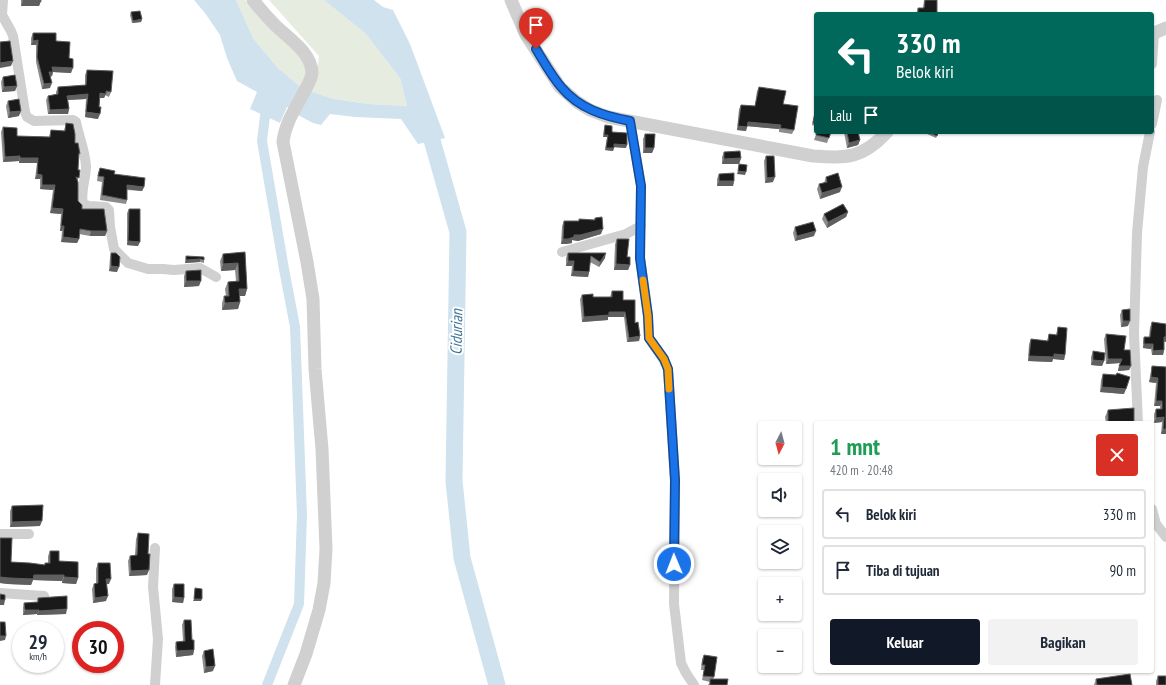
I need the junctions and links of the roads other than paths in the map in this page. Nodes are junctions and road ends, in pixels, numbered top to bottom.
1 (3, 0) edge
2 (253, 0) edge
3 (511, 0) edge
4 (1166, 28) edge
5 (1154, 34) edge
6 (1158, 99) edge
7 (1154, 116) edge
8 (630, 121) junction
9 (885, 134) edge
10 (1150, 134) edge
11 (641, 226) junction
12 (562, 252) dead end
13 (216, 277) dead end
14 (1138, 421) edge
15 (1154, 516) edge
16 (0, 534) edge
17 (29, 534) dead end
18 (1166, 537) edge
19 (155, 548) dead end
20 (0, 593) edge
21 (44, 596) edge
22 (155, 685) edge
23 (294, 685) edge
24 (694, 685) edge

1 - 13 street
2 - 23 street
3 - 8 street
4 - 5 street
6 - 7 street
8 - 9 street
8 - 11 street
10 - 14 street
11 - 12 street
11 - 24 street
15 - 18 street
16 - 17 street
19 - 22 street
20 - 21 street

